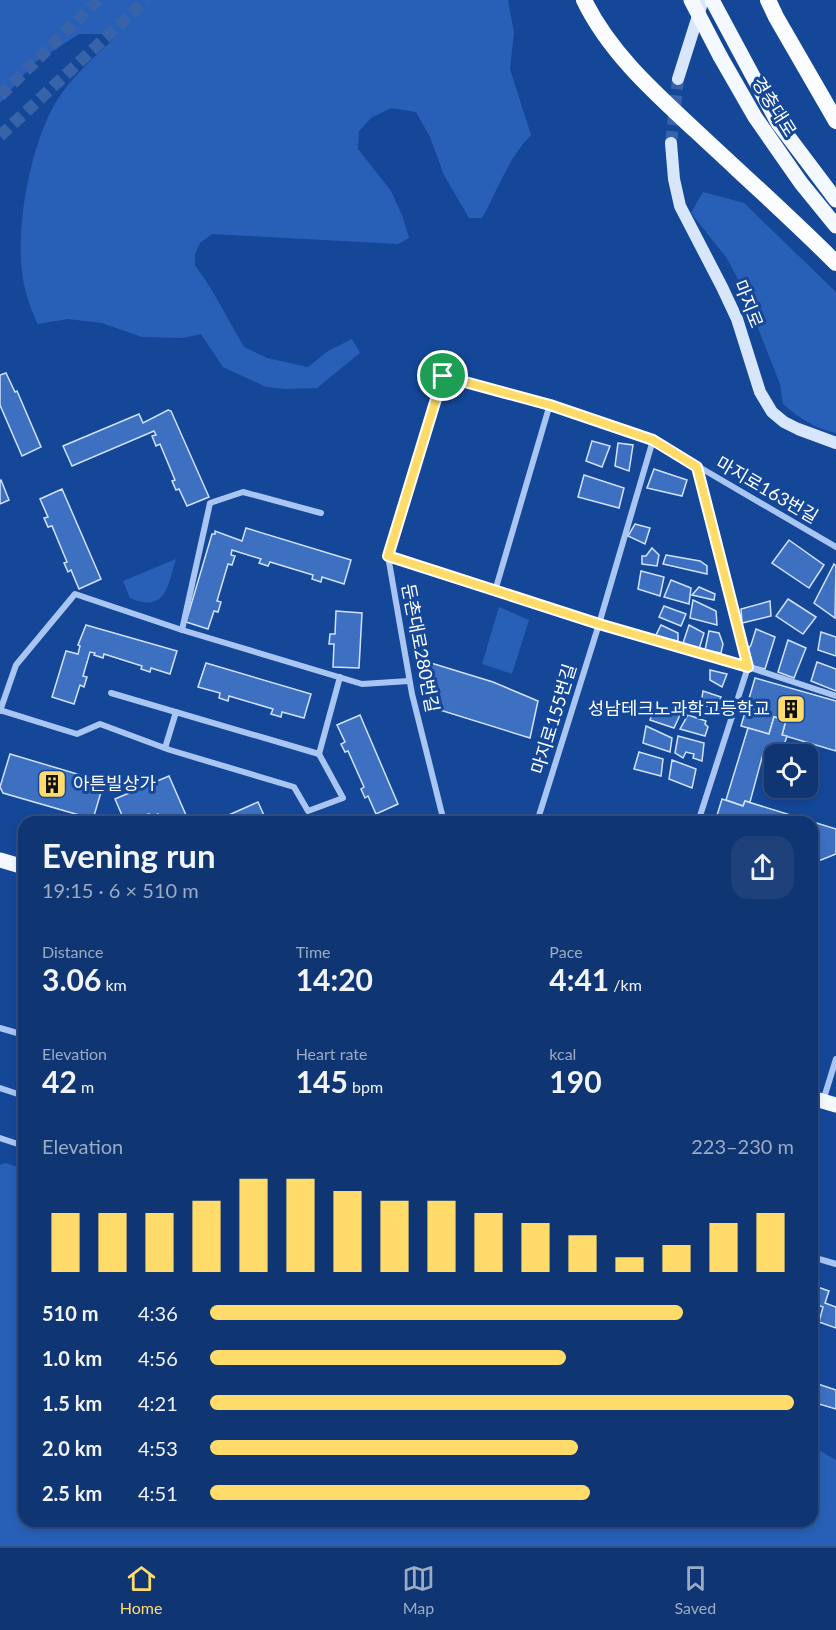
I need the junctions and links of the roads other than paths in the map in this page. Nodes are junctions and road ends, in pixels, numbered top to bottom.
1 (584, 0) edge
2 (691, 0) edge
3 (703, 0) edge
4 (712, 0) edge
5 (768, 0) edge
6 (678, 79) tunnel mouth
7 (836, 121) edge
8 (671, 143) tunnel mouth
9 (836, 200) edge
10 (836, 226) edge
11 (836, 263) edge
12 (443, 376) joint
13 (550, 405) junction
14 (653, 440) junction
15 (836, 443) edge
16 (697, 467) junction
17 (321, 513) dead end
18 (836, 547) edge
19 (388, 556) junction
20 (495, 591) junction
21 (599, 624) junction
22 (182, 630) junction
23 (748, 667) junction
24 (340, 677) junction
25 (409, 681) junction
26 (111, 693) dead end
27 (836, 696) edge
28 (0, 710) edge
29 (176, 712) junction
30 (165, 748) junction
31 (319, 754) junction
32 (443, 816) edge
33 (539, 816) edge
34 (700, 816) edge
35 (0, 860) edge
36 (18, 865) edge
37 (0, 1028) edge
38 (18, 1033) edge
39 (836, 1059) edge
40 (0, 1088) edge
41 (18, 1094) edge
42 (823, 1102) edge
43 (0, 1138) edge
44 (18, 1144) edge
45 (818, 1259) edge
46 (836, 1264) edge

1 - 11 highway
2 - 10 main road, 경충대로, bridge
3 - 6 main road
4 - 9 main road, 경충대로
5 - 7 highway
8 - 15 main road, 마지로
12 - 13 street, 마지로163번길
12 - 19 street, 둔촌대로280번길
13 - 14 street, 마지로163번길
13 - 20 street
14 - 16 street, 마지로163번길
14 - 21 street
16 - 18 street, 마지로163번길
16 - 23 street
17 - 22 street
19 - 20 street
19 - 25 street, 둔촌대로280번길
20 - 21 street
21 - 23 street
21 - 33 street, 마지로155번길
22 - 24 street
22 - 28 street
23 - 27 street
23 - 34 street
24 - 25 street
24 - 31 street
25 - 32 street, 둔촌대로280번길
26 - 29 street
28 - 30 street
29 - 30 street
29 - 31 street
30 - 31 street
35 - 36 main road
37 - 38 street
39 - 42 street
40 - 41 street
43 - 44 street
45 - 46 street

